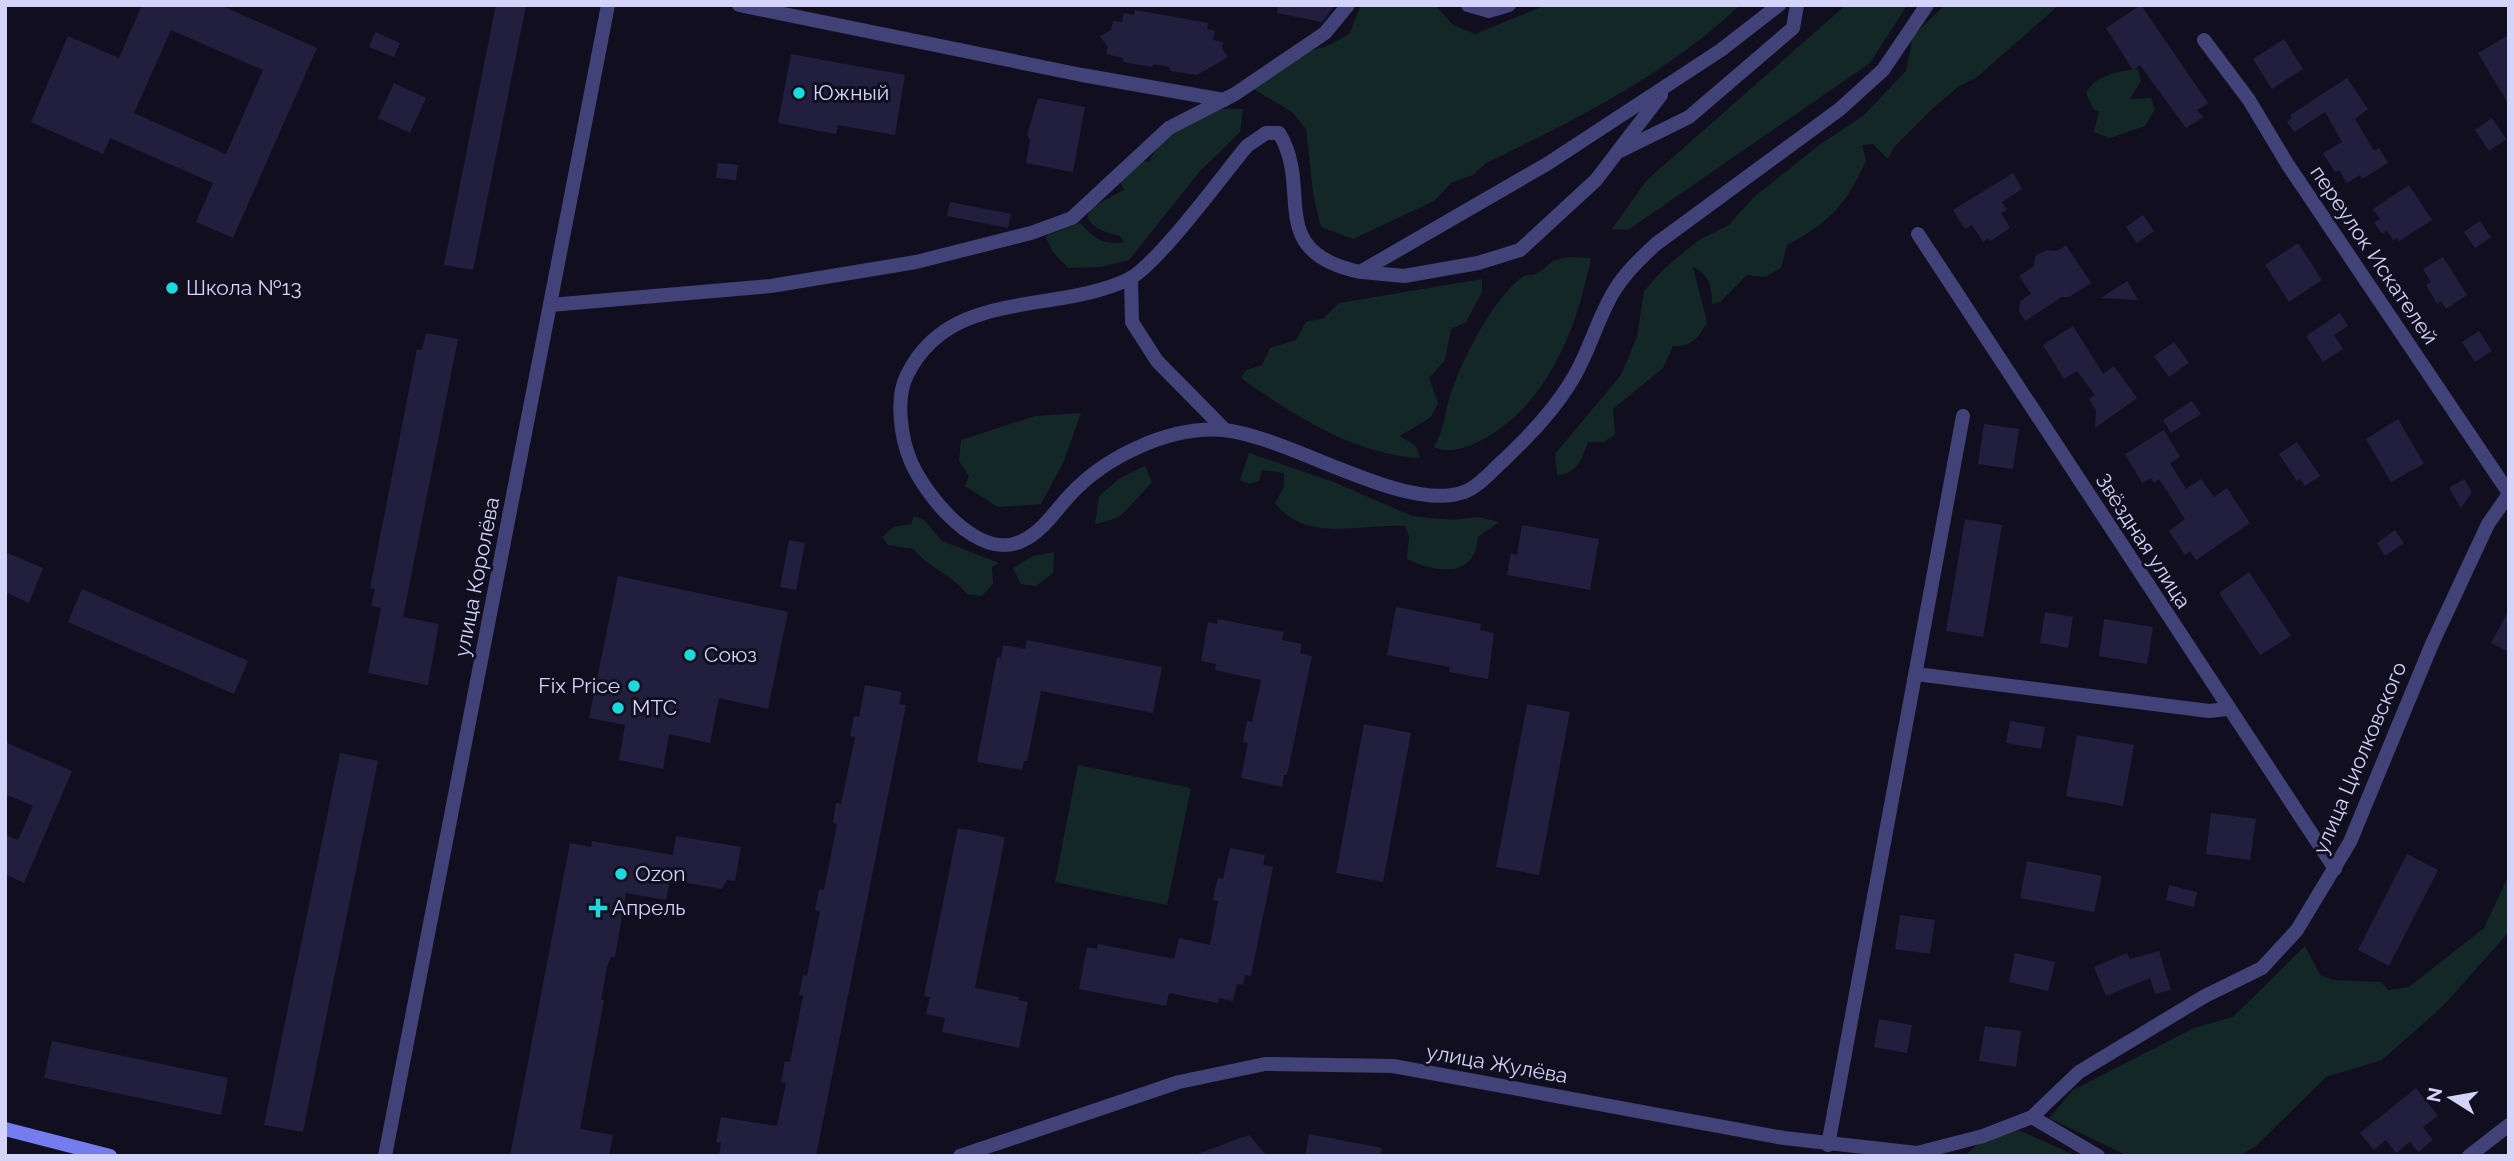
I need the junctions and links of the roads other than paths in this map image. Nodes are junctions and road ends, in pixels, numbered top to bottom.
1 (608, 5) edge
2 (739, 5) edge
3 (1348, 5) edge
4 (1468, 5) edge
5 (1509, 5) edge
6 (1779, 5) edge
7 (1797, 5) edge
8 (1927, 5) edge
9 (2204, 40) dead end
10 (1669, 84) junction
11 (1224, 100) junction
12 (1617, 153) junction
13 (1918, 234) dead end
14 (1360, 272) junction
15 (1131, 278) junction
16 (550, 305) junction
17 (1963, 416) dead end
18 (1225, 430) junction
19 (2509, 494) edge
20 (1916, 674) junction
21 (2227, 709) junction
22 (2335, 869) junction
23 (2032, 1117) junction
24 (2509, 1125) edge
25 (5, 1129) edge
26 (1829, 1145) junction
27 (110, 1156) edge
28 (385, 1156) edge
29 (960, 1156) edge
30 (2098, 1156) edge
31 (2469, 1156) edge

1 - 16 street, улица Королёва
2 - 11 street
3 - 11 street
4 - 5 street
6 - 10 street
7 - 12 street
8 - 18 street
9 - 19 street, переулок Искателей
10 - 12 street
10 - 14 street
11 - 16 street
12 - 14 street
13 - 21 street, Звёздная улица
14 - 15 street
15 - 18 street
15 - 18 street
16 - 28 street, улица Королёва
17 - 20 street
19 - 22 street, улица Циолковского
20 - 21 street
20 - 26 street
21 - 22 street, Звёздная улица
22 - 23 street, улица Циолковского
23 - 26 street, улица Жулёва
23 - 30 street
24 - 31 street
25 - 27 main road
26 - 29 street, улица Жулёва

